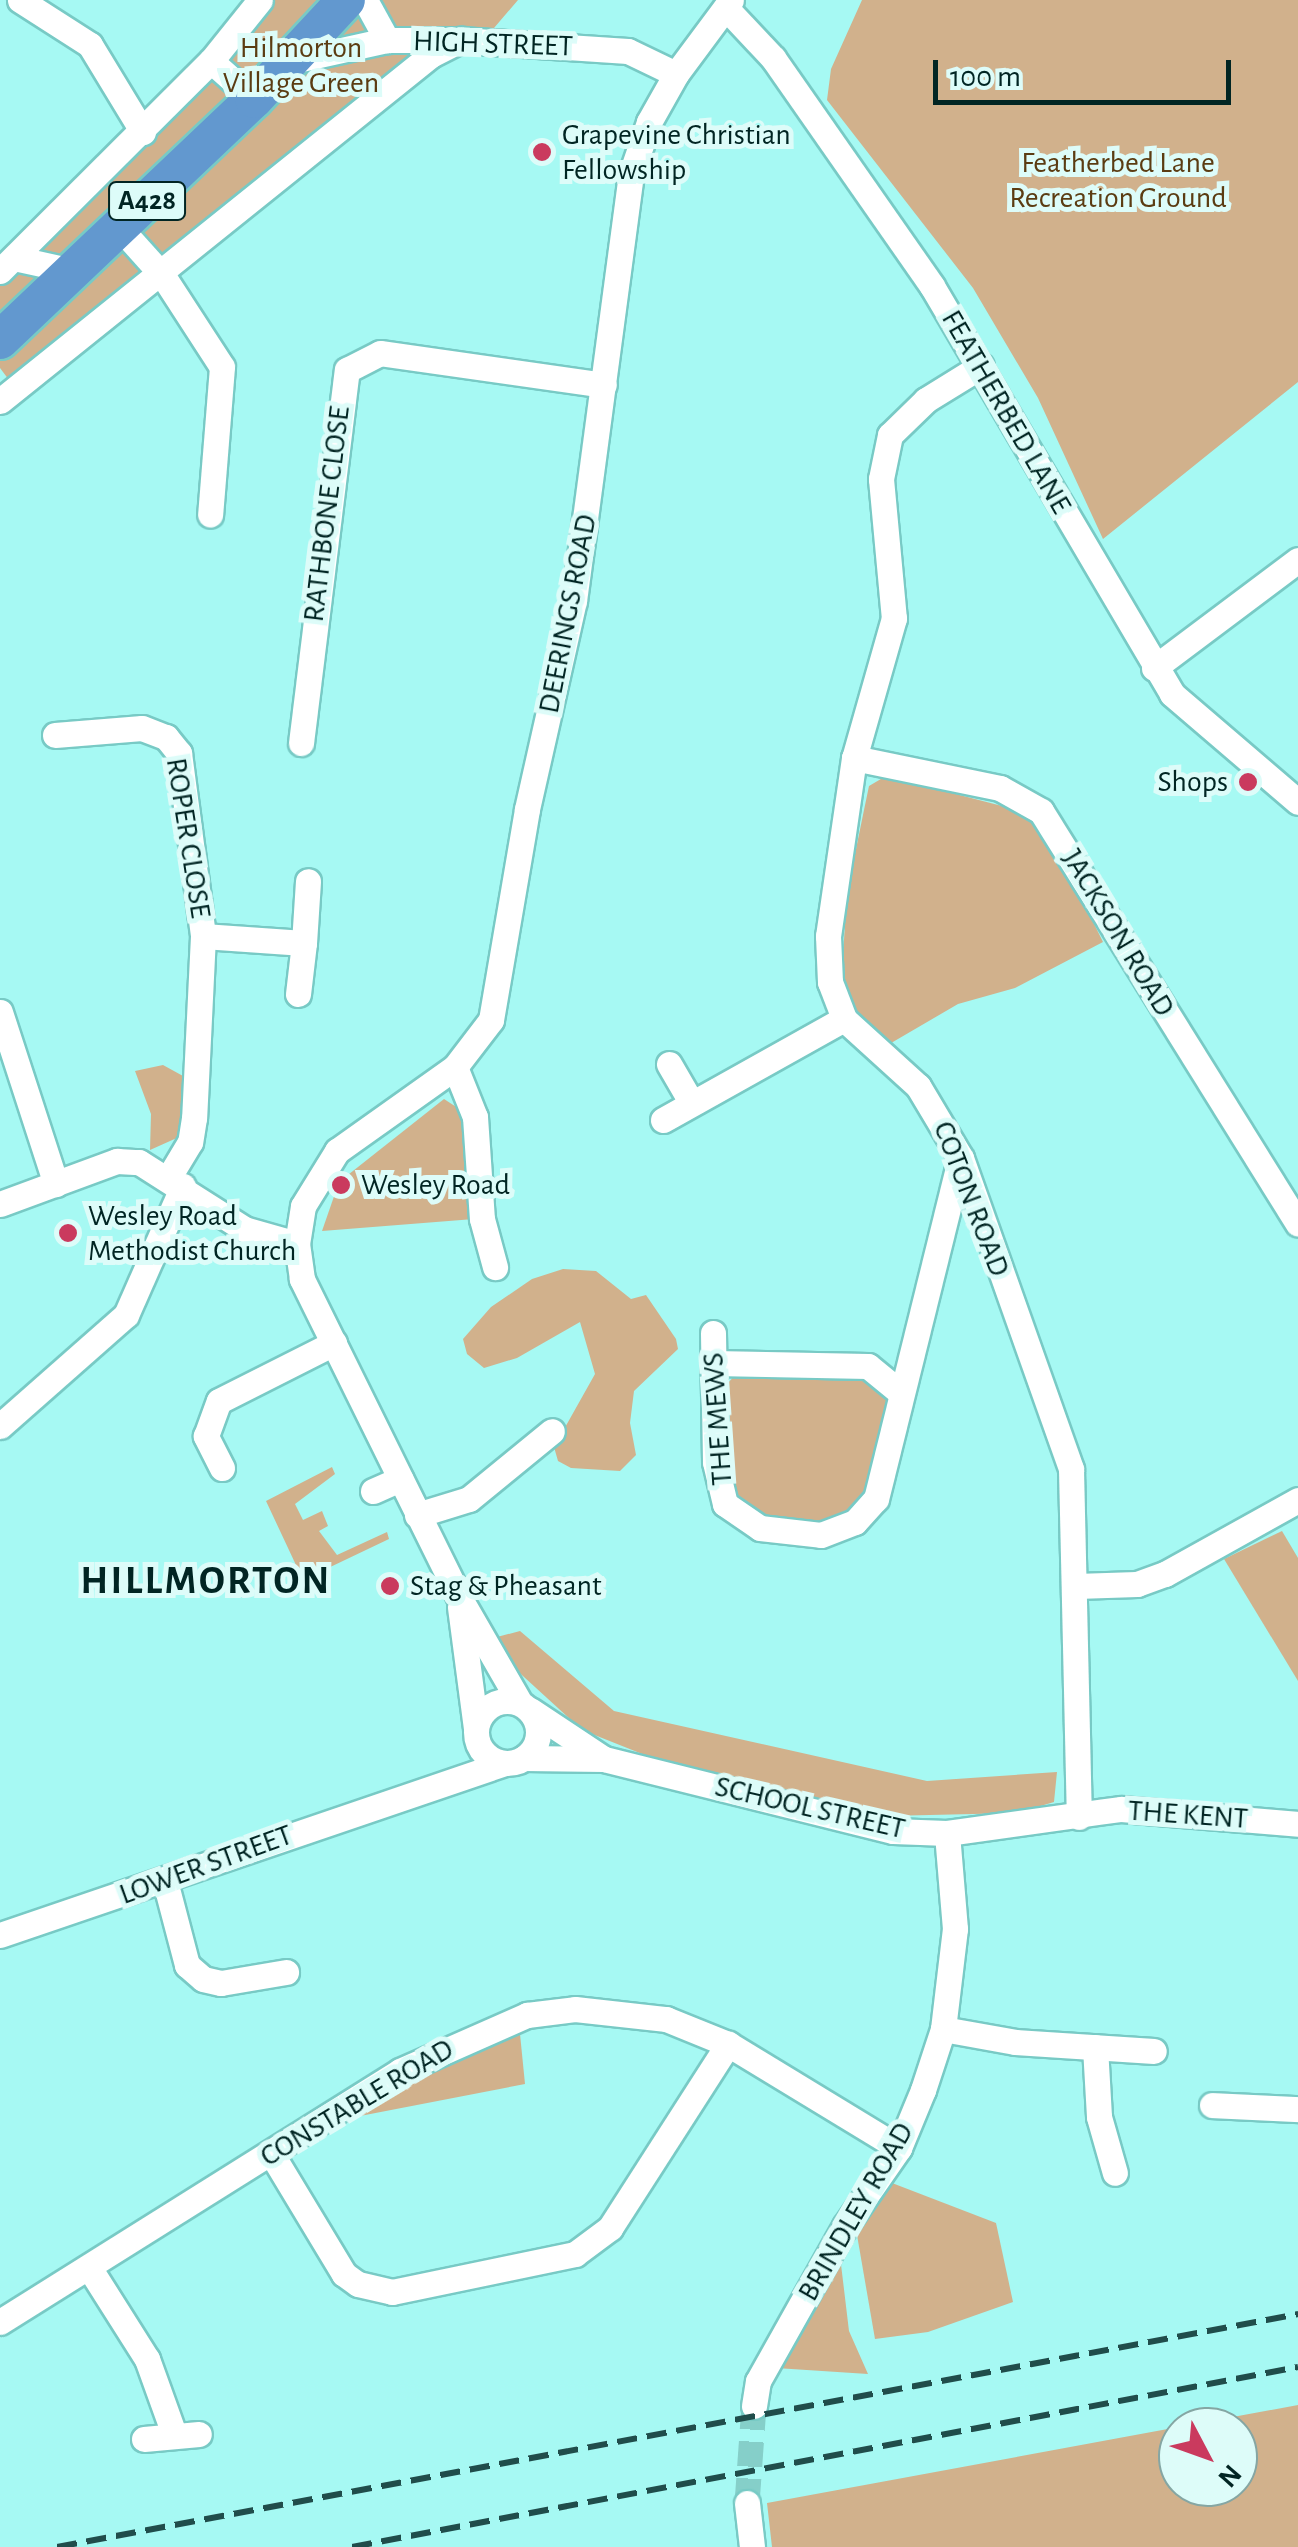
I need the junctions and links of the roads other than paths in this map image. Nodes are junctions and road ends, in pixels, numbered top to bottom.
1 (20, 0) edge
2 (260, 0) edge
3 (346, 0) edge
4 (365, 0) edge
5 (728, 4) edge
6 (387, 40) junction
7 (461, 40) junction
8 (212, 61) junction
9 (292, 61) junction
10 (676, 74) junction
11 (254, 99) junction
12 (144, 132) junction
13 (120, 228) junction
14 (7, 264) edge
15 (73, 271) junction
16 (163, 276) junction
17 (0, 340) edge
18 (982, 366) junction
19 (604, 385) junction
20 (0, 401) edge
21 (210, 515) dead end
22 (1298, 560) edge
23 (1154, 668) junction
24 (55, 736) dead end
25 (300, 743) dead end
26 (854, 758) junction
27 (1298, 802) edge
28 (308, 881) dead end
29 (203, 936) junction
30 (304, 943) junction
31 (298, 994) dead end
32 (0, 1012) edge
33 (844, 1019) junction
34 (669, 1064) dead end
35 (455, 1068) junction
36 (691, 1102) junction
37 (663, 1120) dead end
38 (960, 1158) junction
39 (320, 1175) joint
40 (176, 1182) junction
41 (56, 1184) junction
42 (0, 1204) edge
43 (1298, 1224) edge
44 (296, 1244) junction
45 (495, 1268) dead end
46 (714, 1333) dead end
47 (916, 1335) junction
48 (334, 1343) junction
49 (714, 1363) junction
50 (868, 1366) junction
51 (901, 1393) junction
52 (0, 1426) edge
53 (552, 1432) dead end
54 (222, 1468) dead end
55 (400, 1478) junction
56 (373, 1491) dead end
57 (1298, 1500) edge
58 (417, 1516) junction
59 (1076, 1586) junction
60 (459, 1597) junction
61 (525, 1706) junction
62 (476, 1732) junction
63 (604, 1759) junction
64 (515, 1761) junction
65 (412, 1792) junction
66 (1079, 1816) junction
67 (1298, 1824) edge
68 (947, 1833) junction
69 (165, 1881) junction
70 (0, 1935) edge
71 (286, 1972) dead end
72 (943, 2029) junction
73 (728, 2044) junction
74 (1095, 2047) junction
75 (1154, 2050) dead end
76 (1212, 2105) dead end
77 (1298, 2109) edge
78 (898, 2148) junction
79 (271, 2153) junction
80 (1115, 2174) dead end
81 (90, 2269) junction
82 (2, 2316) edge
83 (754, 2406) tunnel mouth
84 (144, 2439) dead end
85 (746, 2502) tunnel mouth
86 (752, 2547) edge

1 - 12 street
2 - 8 street
3 - 9 highway, A428
4 - 6 street
5 - 10 street, DEERINGS ROAD
5 - 18 street, FEATHERBED LANE
6 - 7 street, HIGH STREET
6 - 9 street, HIGH STREET
7 - 10 street, HIGH STREET
7 - 16 street
8 - 11 street
8 - 12 street
9 - 11 highway, A428
10 - 19 street, DEERINGS ROAD
11 - 13 highway, A428
12 - 14 street
13 - 15 highway, A428
13 - 16 street
14 - 15 street
15 - 17 highway, A428
16 - 20 street
16 - 21 street
18 - 23 street, FEATHERBED LANE
18 - 26 street
19 - 25 street, RATHBONE CLOSE
19 - 35 street, DEERINGS ROAD
22 - 23 street
23 - 27 street, FEATHERBED LANE
24 - 29 street, ROPER CLOSE
26 - 33 street
26 - 43 street, JACKSON ROAD
28 - 30 street
29 - 30 street, ROPER CLOSE
29 - 40 street, ROPER CLOSE
30 - 31 street
32 - 41 street
33 - 36 street
33 - 38 street, COTON ROAD
34 - 36 street
35 - 39 street, DEERINGS ROAD
35 - 45 street
36 - 37 street
38 - 47 street
38 - 59 street, COTON ROAD
39 - 44 street, SCHOOL STREET
40 - 41 street
40 - 44 street
40 - 52 street, ROPER CLOSE
41 - 42 street
44 - 48 street, SCHOOL STREET
46 - 49 street, THE MEWS
47 - 50 street
47 - 51 street
48 - 54 street
48 - 55 street, SCHOOL STREET
49 - 50 street
49 - 51 street, THE MEWS
50 - 51 street
53 - 58 street
55 - 56 street
55 - 58 street, SCHOOL STREET
57 - 59 street
58 - 60 street, SCHOOL STREET
59 - 66 street, COTON ROAD
60 - 61 street, SCHOOL STREET
60 - 62 street, SCHOOL STREET
61 - 62 street
61 - 63 street, SCHOOL STREET
61 - 64 street
62 - 64 street
62 - 65 street, LOWER STREET
63 - 64 street, SCHOOL STREET
63 - 68 street, SCHOOL STREET
64 - 65 street, LOWER STREET
65 - 69 street, LOWER STREET
66 - 67 street, THE KENT
66 - 68 street, SCHOOL STREET
68 - 72 street, BRINDLEY ROAD
69 - 70 street, LOWER STREET
69 - 71 street
72 - 74 street
72 - 78 street, BRINDLEY ROAD
73 - 78 street, CONSTABLE ROAD
73 - 79 street, CONSTABLE ROAD
73 - 79 street
74 - 75 street
74 - 80 street
76 - 77 street
78 - 83 street, BRINDLEY ROAD
79 - 81 street, CONSTABLE ROAD
81 - 82 street, CONSTABLE ROAD
81 - 84 street
85 - 86 street

